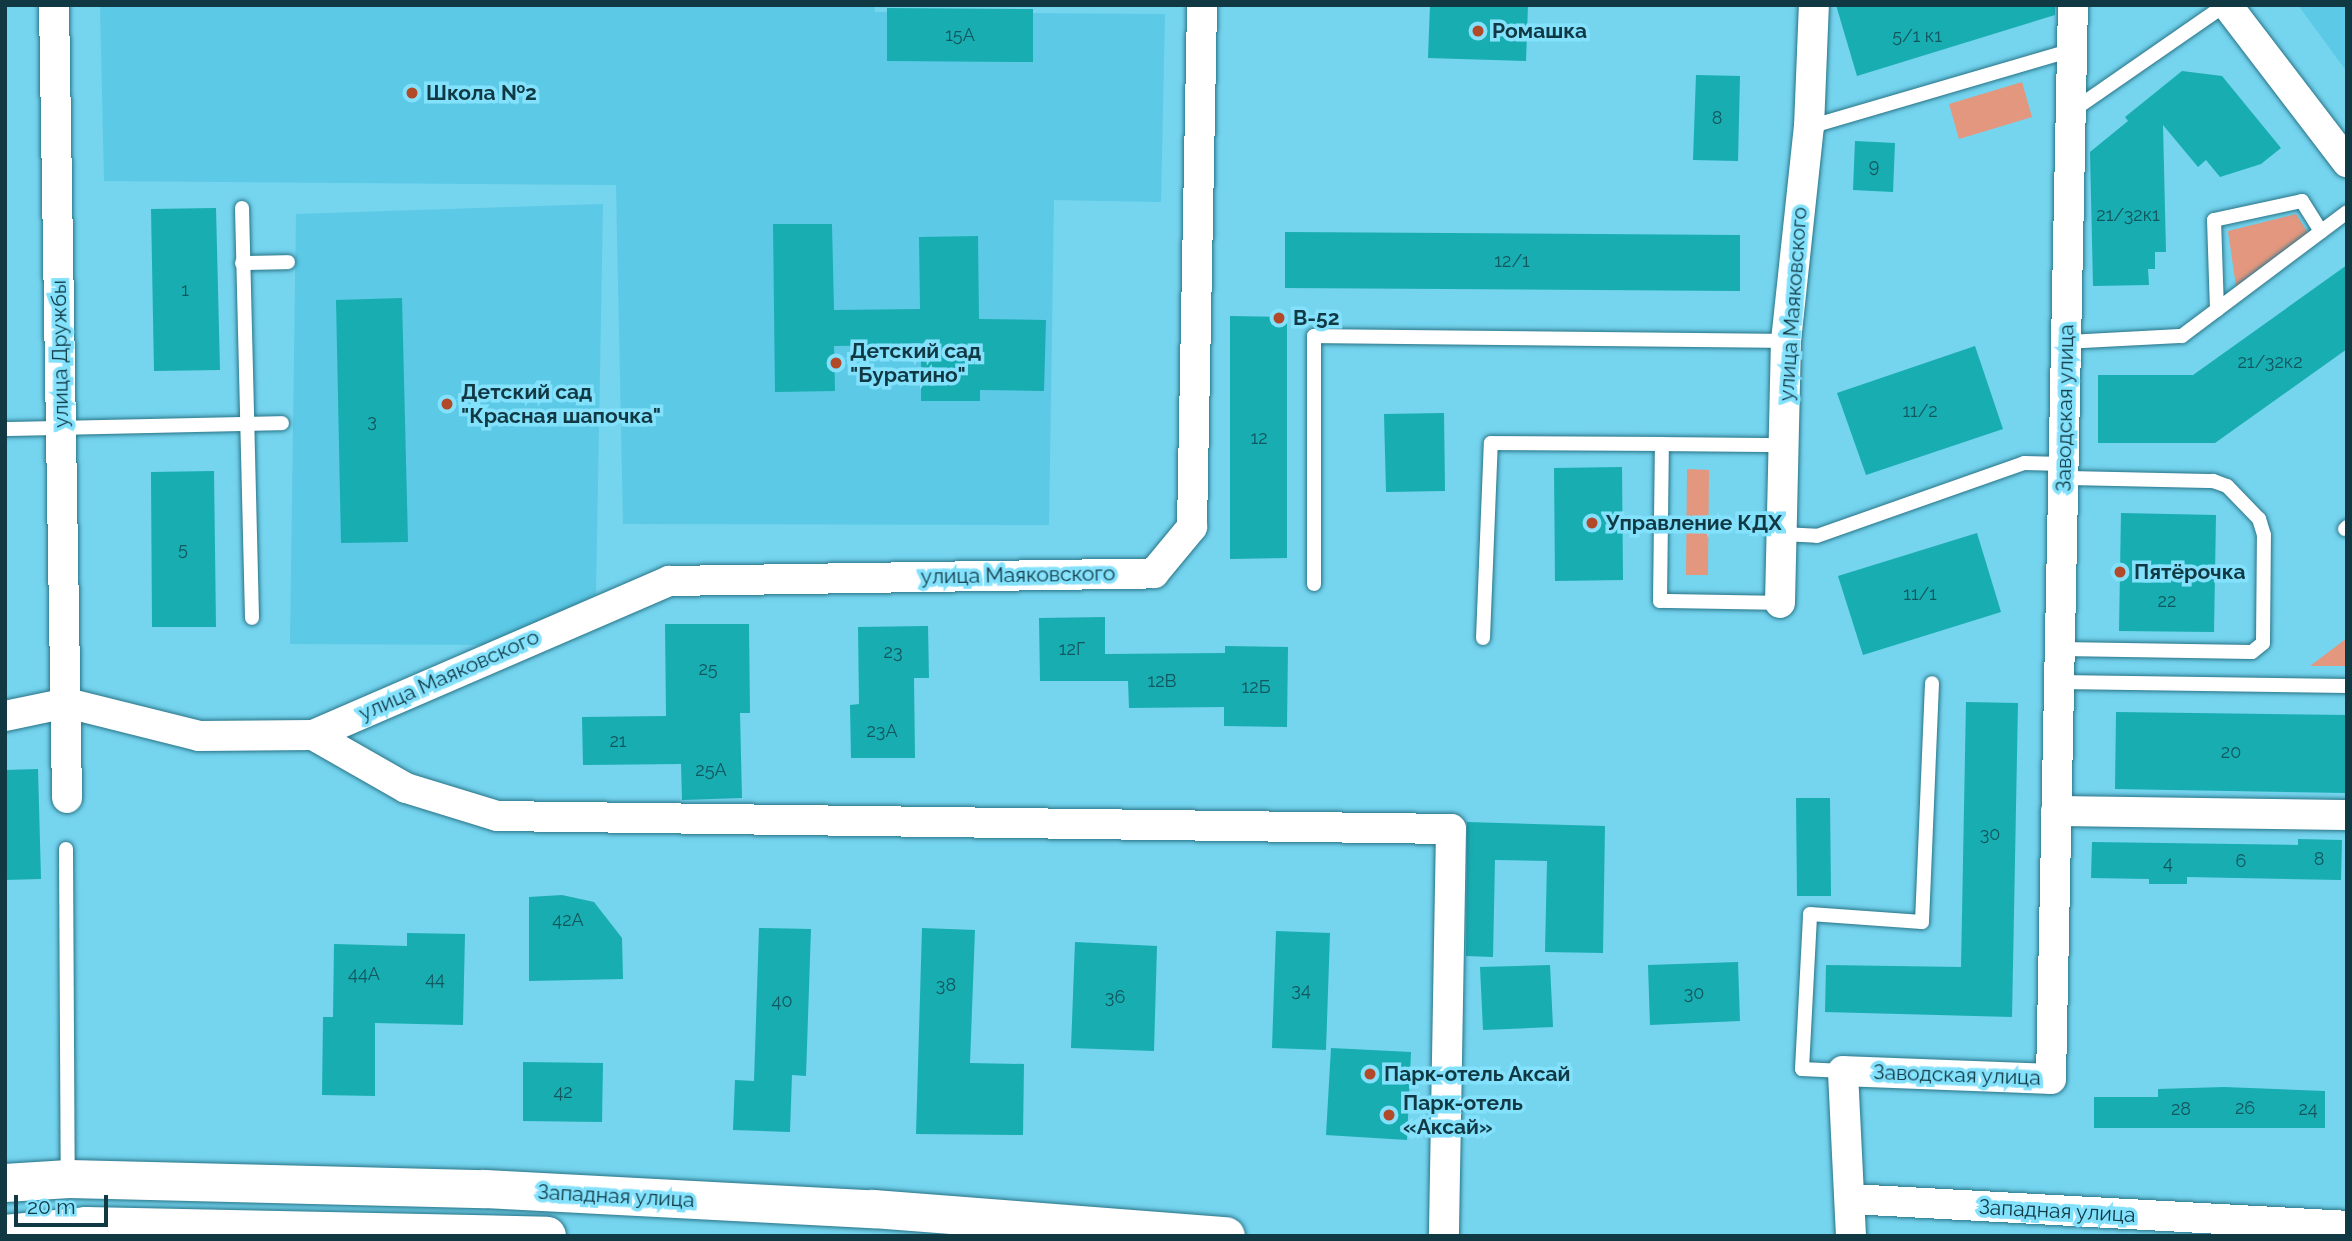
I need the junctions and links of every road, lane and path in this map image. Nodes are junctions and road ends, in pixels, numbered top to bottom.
1 (54, 5) edge
2 (1202, 5) edge
3 (1814, 5) edge
4 (2073, 5) edge
5 (2226, 5) edge
6 (2073, 50) junction
7 (2071, 112) junction
8 (1809, 127) junction
9 (2347, 162) edge
10 (242, 208) dead end
11 (2347, 212) edge
12 (2321, 231) junction
13 (288, 262) dead end
14 (242, 263) junction
15 (2217, 310) junction
16 (1786, 341) junction
17 (2066, 342) junction
18 (282, 423) dead end
19 (247, 424) junction
20 (61, 428) junction
21 (5, 429) edge
22 (1662, 444) junction
23 (1784, 444) junction
24 (2064, 471) junction
25 (1782, 534) junction
26 (1314, 584) dead end
27 (1780, 603) joint
28 (252, 618) dead end
29 (1483, 638) dead end
30 (2060, 649) junction
31 (2059, 682) junction
32 (1932, 683) dead end
33 (2347, 686) edge
34 (67, 703) junction
35 (5, 716) edge
36 (313, 735) junction
37 (67, 798) dead end
38 (2056, 811) junction
39 (2347, 815) edge
40 (66, 849) dead end
41 (1843, 1070) junction
42 (68, 1179) junction
43 (5, 1183) edge
44 (1851, 1199) junction
45 (2347, 1226) edge
46 (5, 1234) edge
47 (547, 1236) edge
48 (1226, 1236) edge
49 (1444, 1236) edge
50 (1851, 1236) edge

1 - 20 street, улица Дружбы
2 - 36 street, улица Маяковского
3 - 8 street, улица Маяковского
4 - 6 street, Заводская улица
5 - 7 lane
5 - 9 street
6 - 7 street, Заводская улица
6 - 8 lane
7 - 17 street, Заводская улица
8 - 16 street, улица Маяковского
10 - 14 lane
11 - 12 lane
12 - 15 lane
12 - 15 lane
13 - 14 lane
14 - 19 lane
15 - 17 lane
16 - 23 street, улица Маяковского
16 - 26 lane
17 - 24 street, Заводская улица
18 - 19 lane
19 - 20 lane
19 - 28 lane
20 - 21 lane
20 - 34 street, улица Дружбы
22 - 23 lane
22 - 27 lane
22 - 29 lane
23 - 25 street, улица Маяковского
24 - 25 lane
24 - 30 street, Заводская улица
24 - 30 lane
25 - 27 street, улица Маяковского
30 - 31 street, Заводская улица
31 - 33 lane
31 - 38 street, Заводская улица
32 - 41 lane
34 - 35 street
34 - 36 street
34 - 37 street, улица Дружбы
36 - 49 street
38 - 39 street
38 - 41 street, Заводская улица
40 - 42 lane
41 - 44 street, Заводская улица
42 - 43 main road, Западная улица
42 - 48 main road, Западная улица
44 - 45 street, Западная улица
44 - 50 street, Заводская улица
46 - 47 main road, Западная улица

